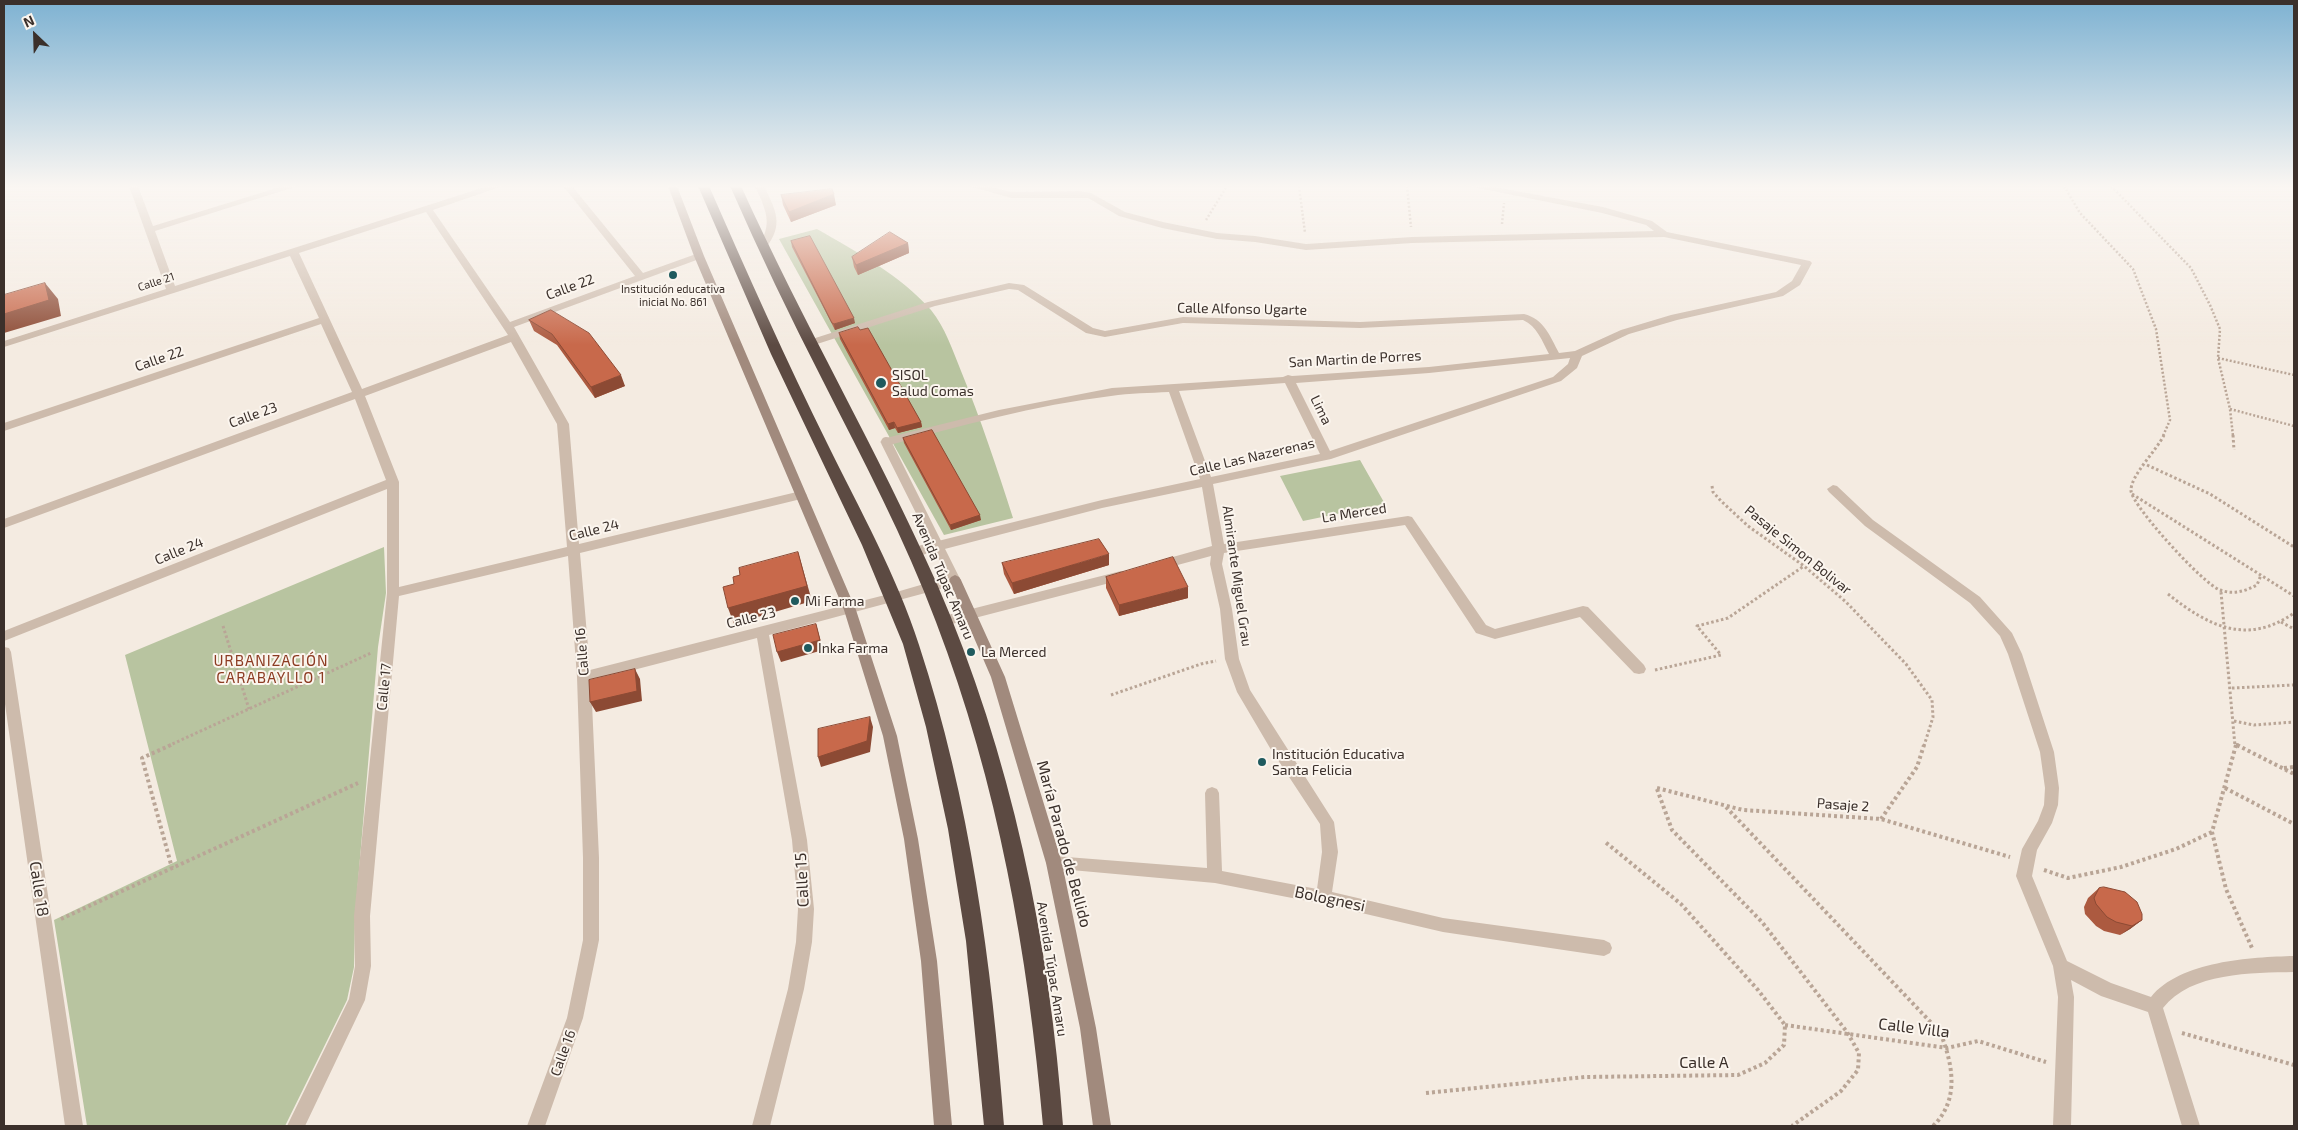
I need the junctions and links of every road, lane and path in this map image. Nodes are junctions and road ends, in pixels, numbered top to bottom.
1 (152, 239) edge
2 (337, 239) edge
3 (448, 239) edge
4 (610, 239) edge
5 (692, 239) edge
6 (727, 239) edge
7 (759, 239) edge
8 (769, 239) edge
9 (1246, 239) edge
10 (1305, 239) edge
11 (1451, 239) edge
12 (1687, 239) edge
13 (2104, 239) edge
14 (2162, 239) edge
15 (1412, 240) joint
16 (763, 246) junction
17 (1306, 247) junction
18 (294, 253) junction
19 (699, 256) junction
20 (642, 278) junction
21 (172, 290) junction
22 (324, 320) junction
23 (511, 331) junction
24 (810, 343) junction
25 (4, 344) edge
26 (1576, 354) junction
27 (1555, 356) junction
28 (2218, 358) junction
29 (2294, 375) edge
30 (1288, 378) junction
31 (1173, 388) junction
32 (358, 393) junction
33 (2230, 409) junction
34 (2294, 426) edge
35 (4, 427) edge
36 (886, 442) joint
37 (2234, 450) dead end
38 (1327, 456) junction
39 (2147, 465) junction
40 (393, 482) junction
41 (1207, 483) junction
42 (1712, 486) dead end
43 (1833, 489) dead end
44 (2132, 494) junction
45 (801, 495) junction
46 (4, 524) edge
47 (939, 546) junction
48 (2294, 547) edge
49 (1219, 549) junction
50 (573, 550) junction
51 (914, 552) junction
52 (1804, 566) junction
53 (2261, 575) junction
54 (955, 580) junction
55 (930, 587) junction
56 (2221, 592) junction
57 (393, 593) junction
58 (2168, 594) dead end
59 (2294, 596) edge
60 (893, 598) junction
61 (850, 610) junction
62 (972, 614) junction
63 (2294, 614) edge
64 (944, 621) junction
65 (2280, 621) junction
66 (223, 626) dead end
67 (2224, 628) junction
68 (2294, 629) edge
69 (762, 632) junction
70 (4, 636) edge
71 (388, 645) junction
72 (4, 652) edge
73 (1232, 659) junction
74 (1639, 669) joint
75 (584, 677) junction
76 (2294, 684) edge
77 (2232, 688) junction
78 (1111, 695) dead end
79 (249, 709) junction
80 (2234, 721) junction
81 (2294, 722) edge
82 (2236, 744) junction
83 (2294, 767) edge
84 (2283, 769) junction
85 (2294, 774) edge
86 (376, 775) junction
87 (2225, 788) junction
88 (1212, 793) dead end
89 (1725, 806) junction
90 (1881, 818) junction
91 (2294, 824) edge
92 (2212, 832) junction
93 (1604, 840) dead end
94 (1054, 863) junction
95 (2025, 863) junction
96 (172, 868) junction
97 (1215, 876) junction
98 (1323, 897) junction
99 (45, 927) junction
100 (1604, 948) dead end
101 (2294, 964) edge
102 (2259, 965) junction
103 (2061, 966) junction
104 (2154, 1006) junction
105 (1785, 1025) junction
106 (2161, 1027) junction
107 (1847, 1032) junction
108 (1947, 1048) junction
109 (2294, 1065) edge
110 (2066, 1068) junction
111 (1426, 1093) dead end
112 (74, 1126) edge
113 (296, 1126) edge
114 (536, 1126) edge
115 (761, 1126) edge
116 (943, 1126) edge
117 (994, 1126) edge
118 (1053, 1126) edge
119 (1102, 1126) edge
120 (1792, 1126) edge
121 (1934, 1126) edge
122 (2062, 1126) edge
123 (2191, 1126) edge

1 - 21 street
2 - 18 street, Calle 21
3 - 23 street, Calle 16
4 - 20 street
5 - 19 main road
6 - 60 highway
7 - 16 highway, Avenida Túpac Amaru
8 - 16 street
9 - 17 street
10 - 17 path
11 - 15 street
12 - 26 street, San Martin de Porres
13 - 39 path
14 - 28 path
15 - 17 street
16 - 24 highway, Avenida Túpac Amaru
18 - 21 street, Calle 21
18 - 22 street, Calle 17
19 - 20 street, Calle 22
19 - 45 main road
20 - 23 street, Calle 22
21 - 25 street, Calle 21
22 - 32 street, Calle 17
22 - 35 street, Calle 22
23 - 32 street, Calle 23
23 - 50 street, Calle 16
24 - 27 street, Calle Alfonso Ugarte
24 - 51 highway, Avenida Túpac Amaru
26 - 27 street, San Martin de Porres
26 - 38 street, Calle Las Nazerenas
27 - 30 street, San Martin de Porres
28 - 29 path
28 - 33 path
30 - 31 street, San Martin de Porres
30 - 38 street, Lima
31 - 36 street, San Martin de Porres
31 - 41 street, Almirante Miguel Grau
32 - 40 street, Calle 17
32 - 46 street, Calle 23
33 - 34 path
33 - 37 path
36 - 47 lane
38 - 41 street, Calle Las Nazerenas
39 - 44 path
39 - 48 path
40 - 57 street, Calle 17
40 - 70 street, Calle 24
41 - 47 street, Calle Las Nazerenas
41 - 49 street, Almirante Miguel Grau
42 - 52 path, Pasaje Simon Bolivar
43 - 95 street
44 - 53 path
44 - 56 path
45 - 50 street, Calle 24
45 - 61 main road
47 - 51 street, Calle Las Nazerenas
47 - 54 lane
49 - 62 street, La Merced
49 - 73 street, Almirante Miguel Grau
49 - 74 street, La Merced
50 - 57 street, Calle 24
50 - 75 street, Calle 16
51 - 55 highway, Avenida Túpac Amaru
52 - 74 path
52 - 90 path, Pasaje Simon Bolivar
53 - 56 path
53 - 59 path
54 - 55 street, Calle 23
54 - 62 main road, María Parado de Bellido
55 - 60 street, Calle 23
55 - 64 highway, Avenida Túpac Amaru
56 - 67 path
57 - 71 street, Calle 17
58 - 67 path
60 - 61 street, Calle 23
60 - 117 highway
61 - 69 street, Calle 23
61 - 116 main road
62 - 64 street, La Merced
62 - 94 main road, María Parado de Bellido
63 - 65 path
64 - 118 highway, Avenida Túpac Amaru
65 - 67 path
65 - 68 path
66 - 79 path
67 - 77 path
69 - 75 street, Calle 23
69 - 115 street, Calle 15
71 - 79 path
71 - 86 street, Calle 17
72 - 99 street, Calle 18
73 - 78 path
73 - 98 street, Almirante Miguel Grau
75 - 114 street, Calle 16
76 - 77 path
77 - 80 path
79 - 96 path
80 - 81 path
80 - 82 path
82 - 84 path
82 - 87 path
83 - 84 path
84 - 85 path
86 - 96 path
86 - 113 street, Calle 17
87 - 91 path
87 - 92 path
88 - 97 street
89 - 90 path, Pasaje 2
89 - 107 path, Pasaje 2
89 - 108 path
90 - 95 path, Pasaje 2
92 - 95 path, Pasaje 2
92 - 102 path
93 - 105 path
94 - 97 street, Bolognesi
94 - 119 main road, María Parado de Bellido
95 - 103 street
96 - 99 path
97 - 98 street, Bolognesi
98 - 100 street, Bolognesi
99 - 112 street, Calle 18
101 - 102 street
102 - 104 street
103 - 104 street
103 - 110 street
104 - 106 street
105 - 107 path, Calle Villa
105 - 111 path, Calle A
106 - 109 path
106 - 123 street
107 - 108 path, Calle Villa
107 - 120 path
108 - 110 path, Calle Villa
108 - 121 path
110 - 122 street

